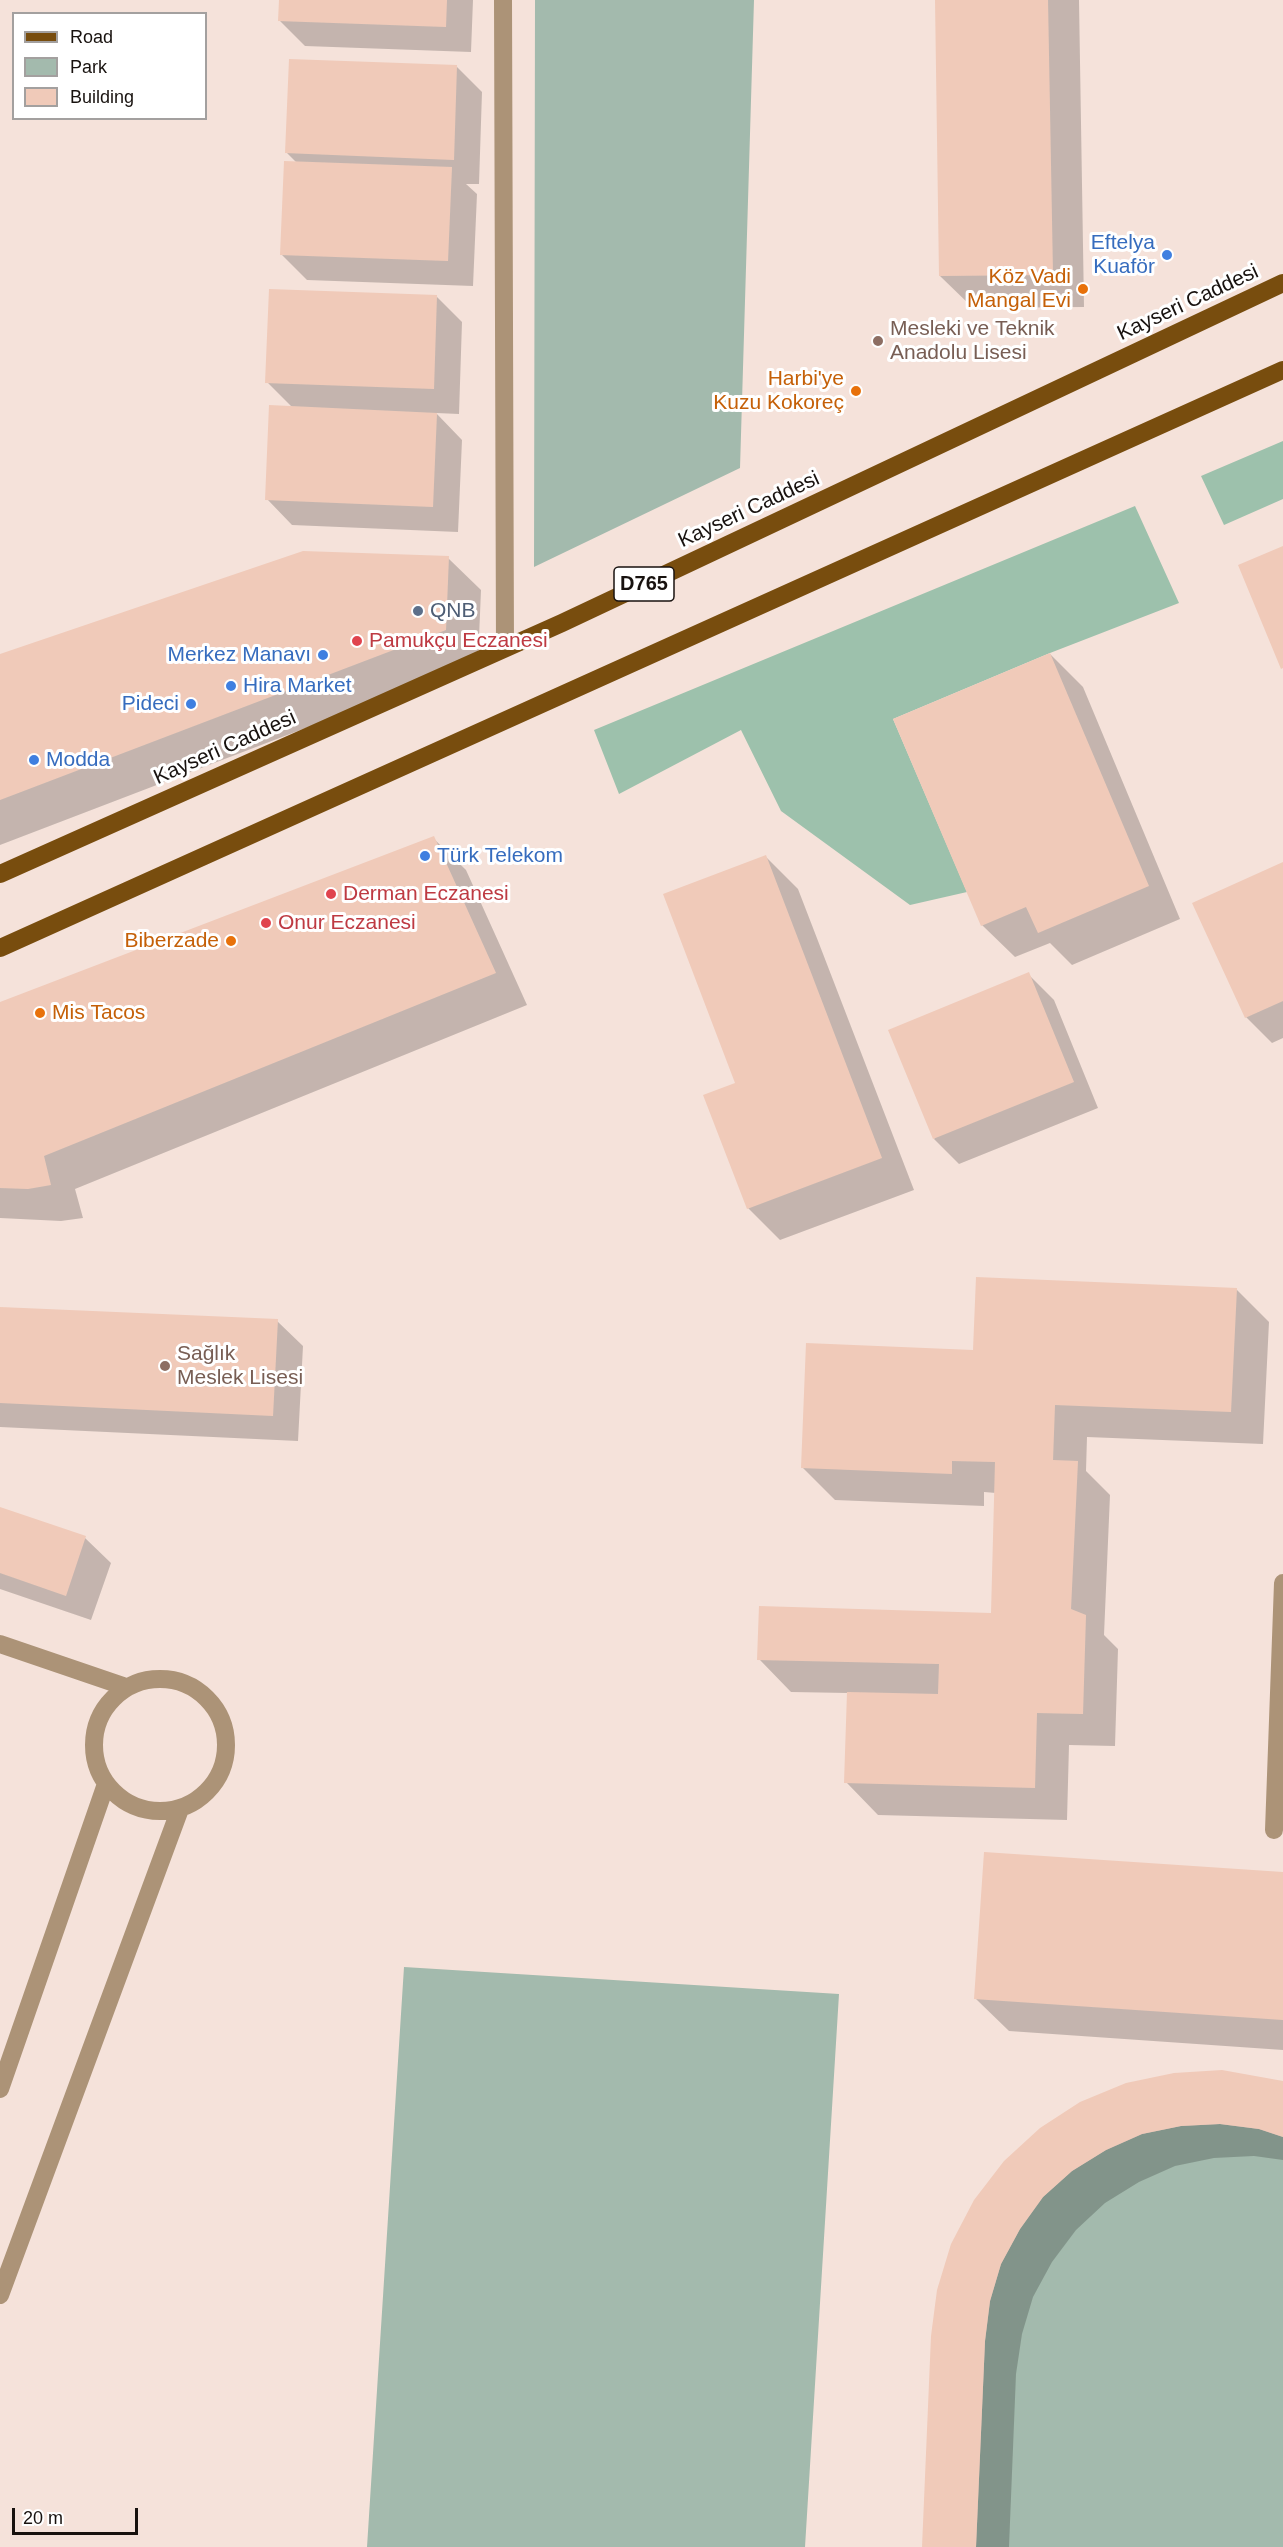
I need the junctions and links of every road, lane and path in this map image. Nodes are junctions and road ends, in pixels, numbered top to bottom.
1 (504, 0) edge
2 (1283, 283) edge
3 (1283, 370) edge
4 (505, 647) junction
5 (0, 874) edge
6 (0, 948) edge
7 (1283, 1583) edge
8 (0, 1644) edge
9 (126, 1687) junction
10 (106, 1784) junction
11 (180, 1809) junction
12 (1274, 1830) dead end
13 (0, 2089) edge
14 (0, 2295) edge

1 - 4 street
2 - 4 main road, Kayseri Caddesi / D765
3 - 6 main road
4 - 5 main road, Kayseri Caddesi / D765
7 - 12 street
8 - 9 street
9 - 10 street
9 - 11 street
10 - 11 street
10 - 13 street
11 - 14 street

